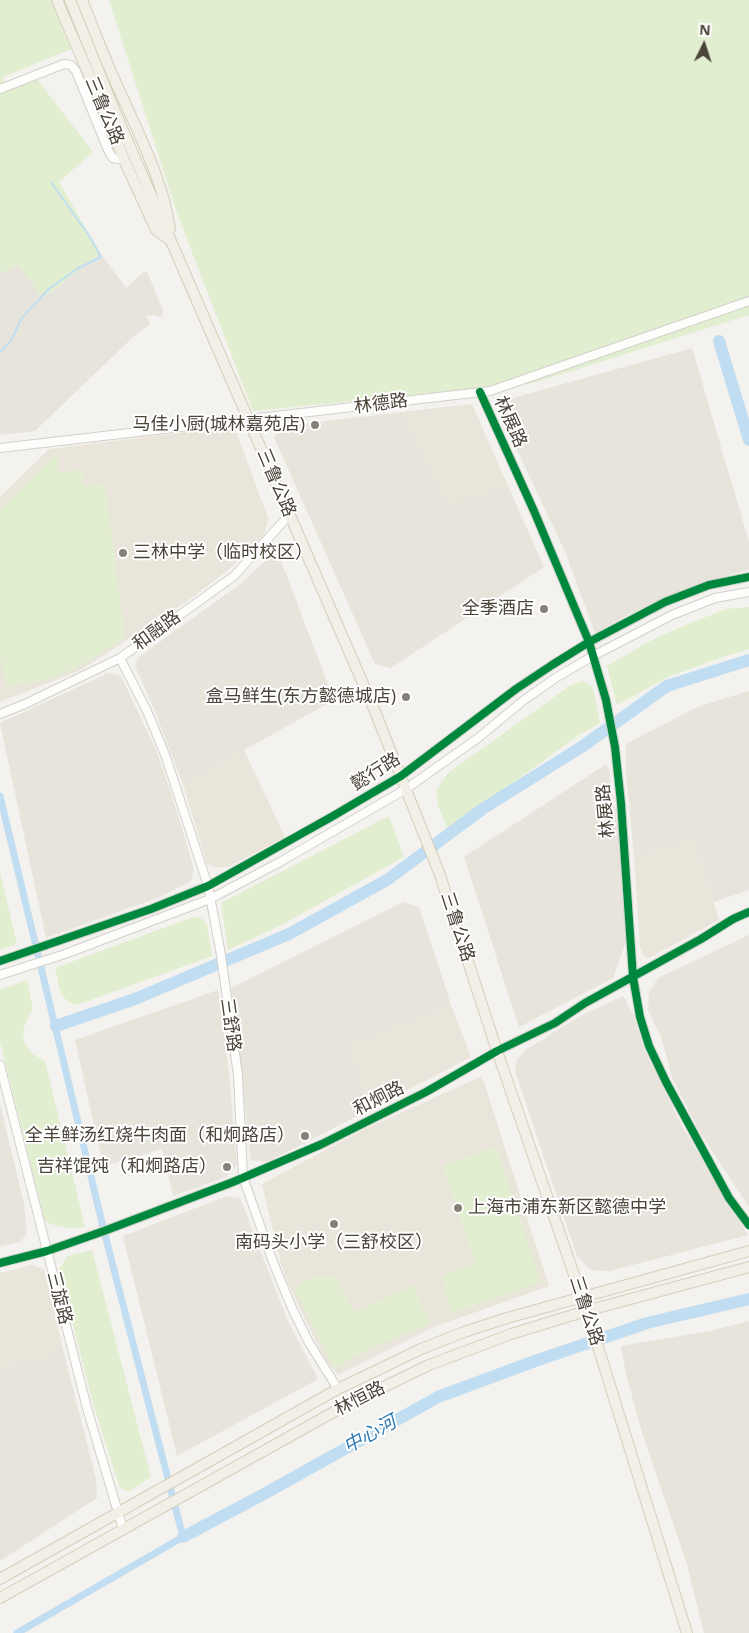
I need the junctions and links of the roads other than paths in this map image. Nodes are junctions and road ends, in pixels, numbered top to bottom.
1 (57, 0) edge
2 (70, 0) edge
3 (82, 0) edge
4 (0, 89) edge
5 (124, 160) junction
6 (172, 242) junction
7 (749, 301) edge
8 (480, 392) junction
9 (249, 420) junction
10 (0, 448) edge
11 (290, 514) junction
12 (749, 577) edge
13 (749, 592) edge
14 (589, 642) junction
15 (593, 656) junction
16 (120, 658) junction
17 (0, 714) edge
18 (401, 776) junction
19 (406, 789) junction
20 (208, 886) junction
21 (210, 899) junction
22 (749, 912) edge
23 (3, 960) edge
24 (0, 975) edge
25 (633, 977) junction
26 (497, 1051) junction
27 (0, 1065) edge
28 (243, 1177) junction
29 (749, 1226) edge
30 (47, 1251) junction
31 (749, 1251) edge
32 (0, 1263) edge
33 (749, 1267) edge
34 (582, 1297) junction
35 (588, 1316) junction
36 (338, 1389) junction
37 (118, 1514) junction
38 (123, 1529) junction
39 (0, 1579) edge
40 (0, 1598) edge
41 (687, 1633) edge

1 - 5 main road, 三鲁公路
2 - 6 main road, 三鲁公路
3 - 6 main road, 三鲁公路
4 - 5 street
5 - 6 main road, 三鲁公路
6 - 9 main road, 三鲁公路
7 - 8 street, 林德路
8 - 9 street, 林德路
8 - 14 street, 林展路
9 - 10 street, 林德路
9 - 11 main road, 三鲁公路
11 - 16 street, 和融路
11 - 18 main road, 三鲁公路
12 - 14 street, 懿行路
13 - 15 street, 懿行路
14 - 15 street, 林展路
14 - 18 street, 懿行路
15 - 19 street, 懿行路
15 - 25 street, 林展路
16 - 17 street, 和融路
16 - 20 street, 三舒路
18 - 19 main road, 三鲁公路
18 - 20 street, 懿行路
19 - 21 street, 懿行路
19 - 26 main road, 三鲁公路
20 - 21 street, 三舒路
20 - 23 street, 懿行路
21 - 24 street, 懿行路
21 - 28 street, 三舒路
22 - 25 street, 和炯路
25 - 26 street, 和炯路
25 - 29 street, 林展路
26 - 28 street, 和炯路
26 - 34 main road, 三鲁公路
27 - 30 street, 三旋路
28 - 30 street, 和炯路
28 - 36 street, 三舒路
30 - 32 street, 和炯路
30 - 37 street, 三旋路
31 - 34 main road, 林恒路
33 - 35 main road, 林恒路
34 - 35 main road, 三鲁公路
34 - 36 main road, 林恒路
35 - 38 main road, 林恒路
35 - 41 main road, 三鲁公路
36 - 37 main road, 林恒路
37 - 38 street, 三旋路
37 - 39 main road, 林恒路
38 - 40 main road, 林恒路

